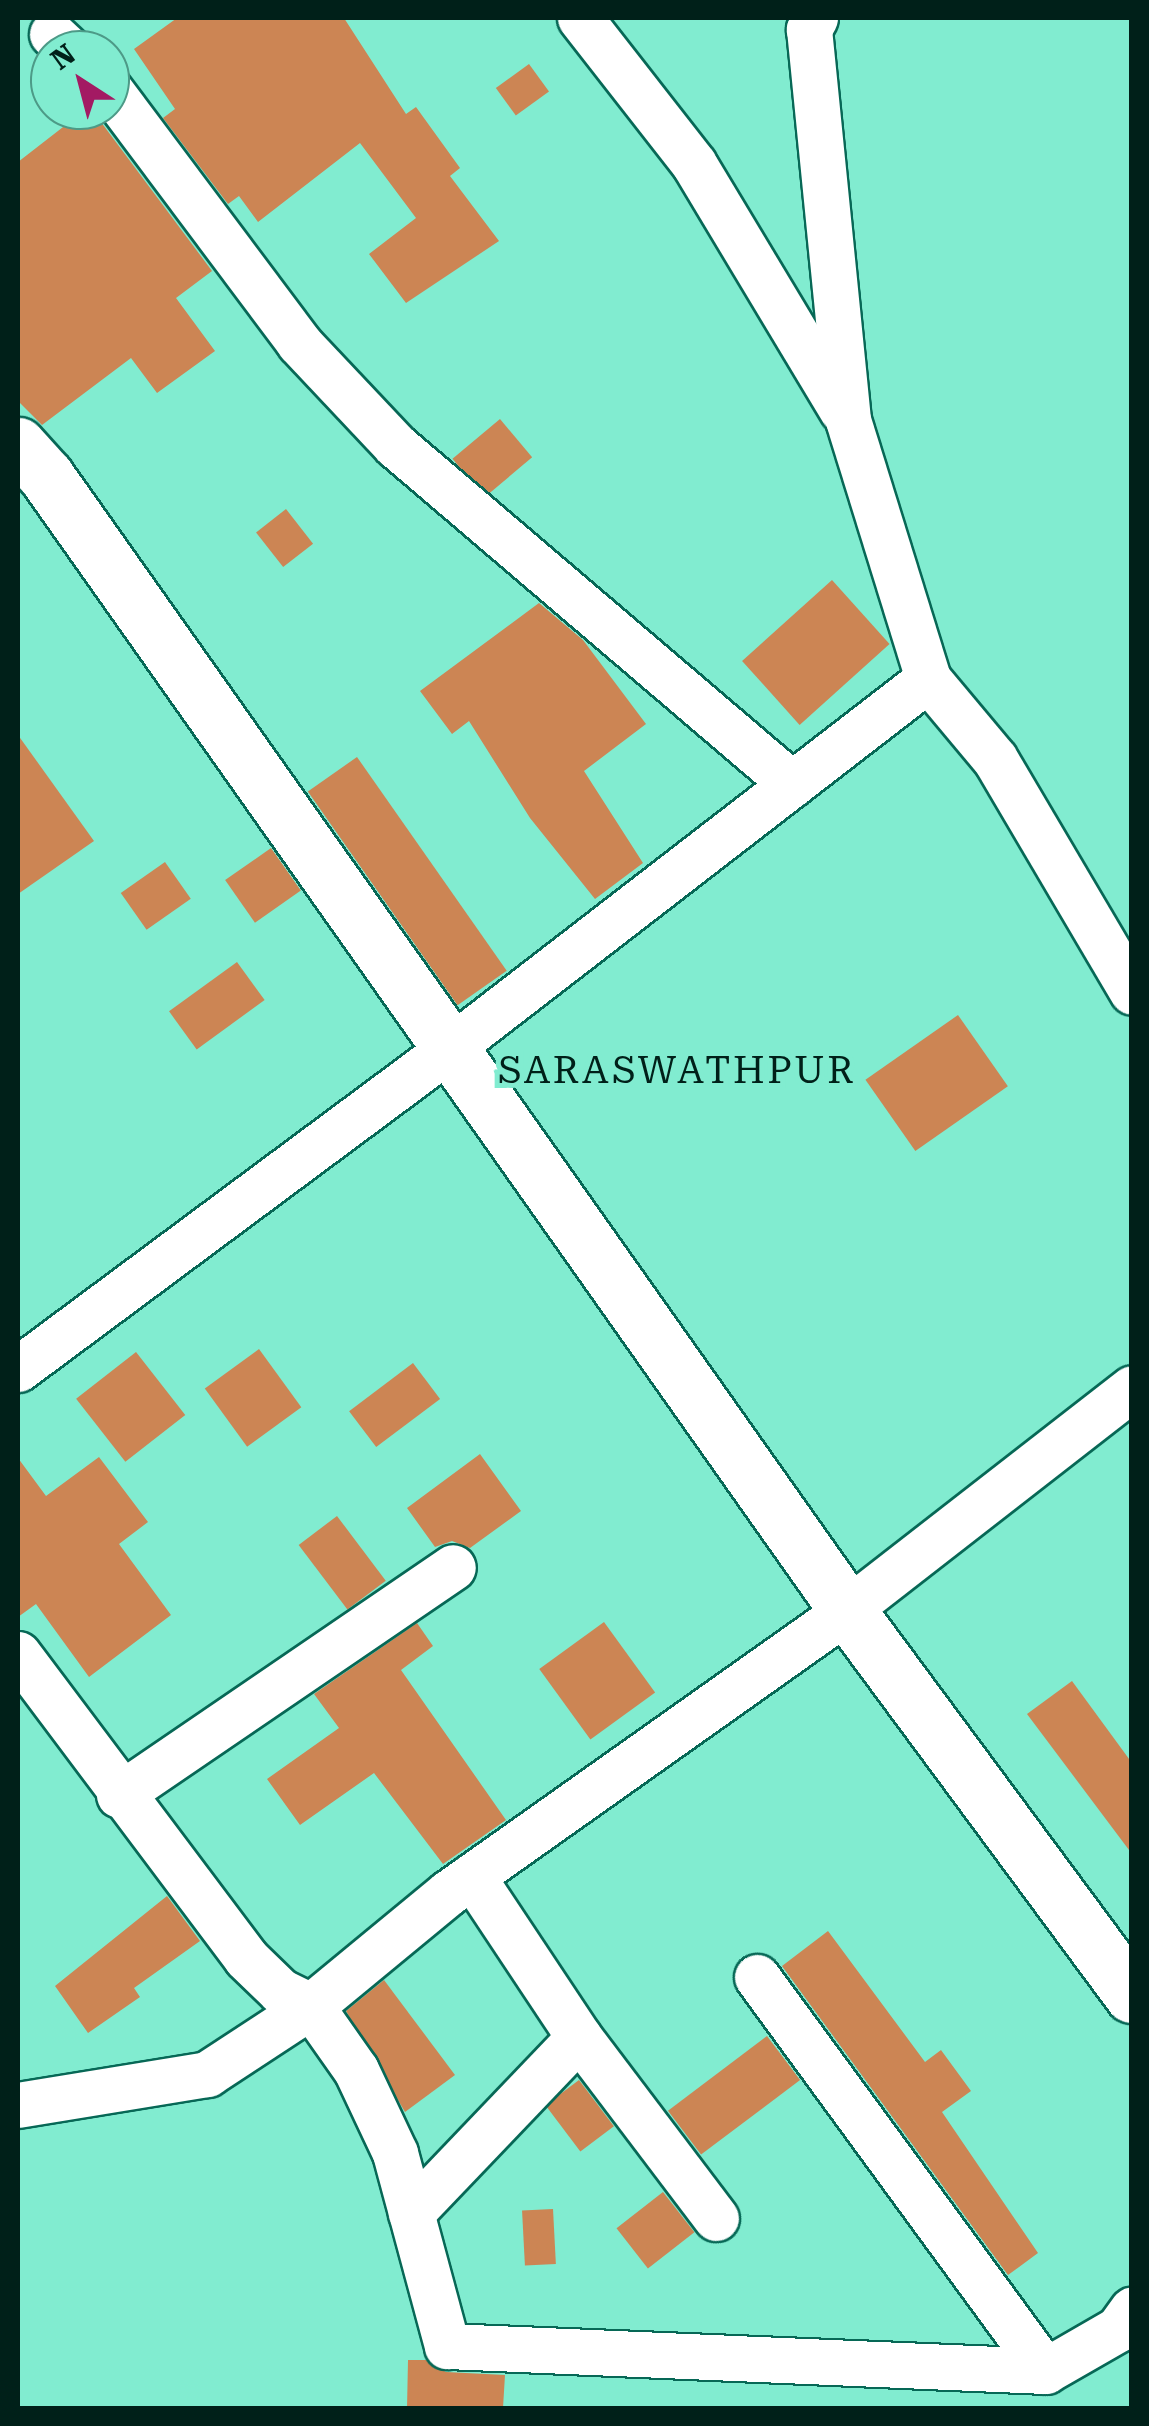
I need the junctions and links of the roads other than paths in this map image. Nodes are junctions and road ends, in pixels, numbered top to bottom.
1 (580, 18) edge
2 (814, 18) edge
3 (130, 117) edge
4 (848, 420) junction
5 (18, 445) edge
6 (928, 679) junction
7 (792, 784) junction
8 (1132, 992) edge
9 (450, 1048) junction
10 (18, 1368) edge
11 (1132, 1388) edge
12 (453, 1567) dead end
13 (847, 1610) junction
14 (18, 1654) edge
15 (120, 1795) junction
16 (472, 1876) junction
17 (757, 1977) dead end
18 (1132, 1995) edge
19 (311, 2006) junction
20 (579, 2036) junction
21 (18, 2106) edge
22 (410, 2214) junction
23 (716, 2218) dead end
24 (1132, 2310) edge
25 (1045, 2371) junction

1 - 4 street
2 - 4 street
3 - 7 street
4 - 6 street
5 - 9 street
6 - 7 street
6 - 8 street
7 - 9 street
9 - 10 street
9 - 13 street
11 - 13 street
12 - 15 street
13 - 16 street
13 - 18 street
14 - 15 street
15 - 19 street
16 - 19 street
16 - 20 street
17 - 25 street
19 - 21 street
19 - 22 street
20 - 22 street
20 - 23 street
22 - 25 street
24 - 25 street

